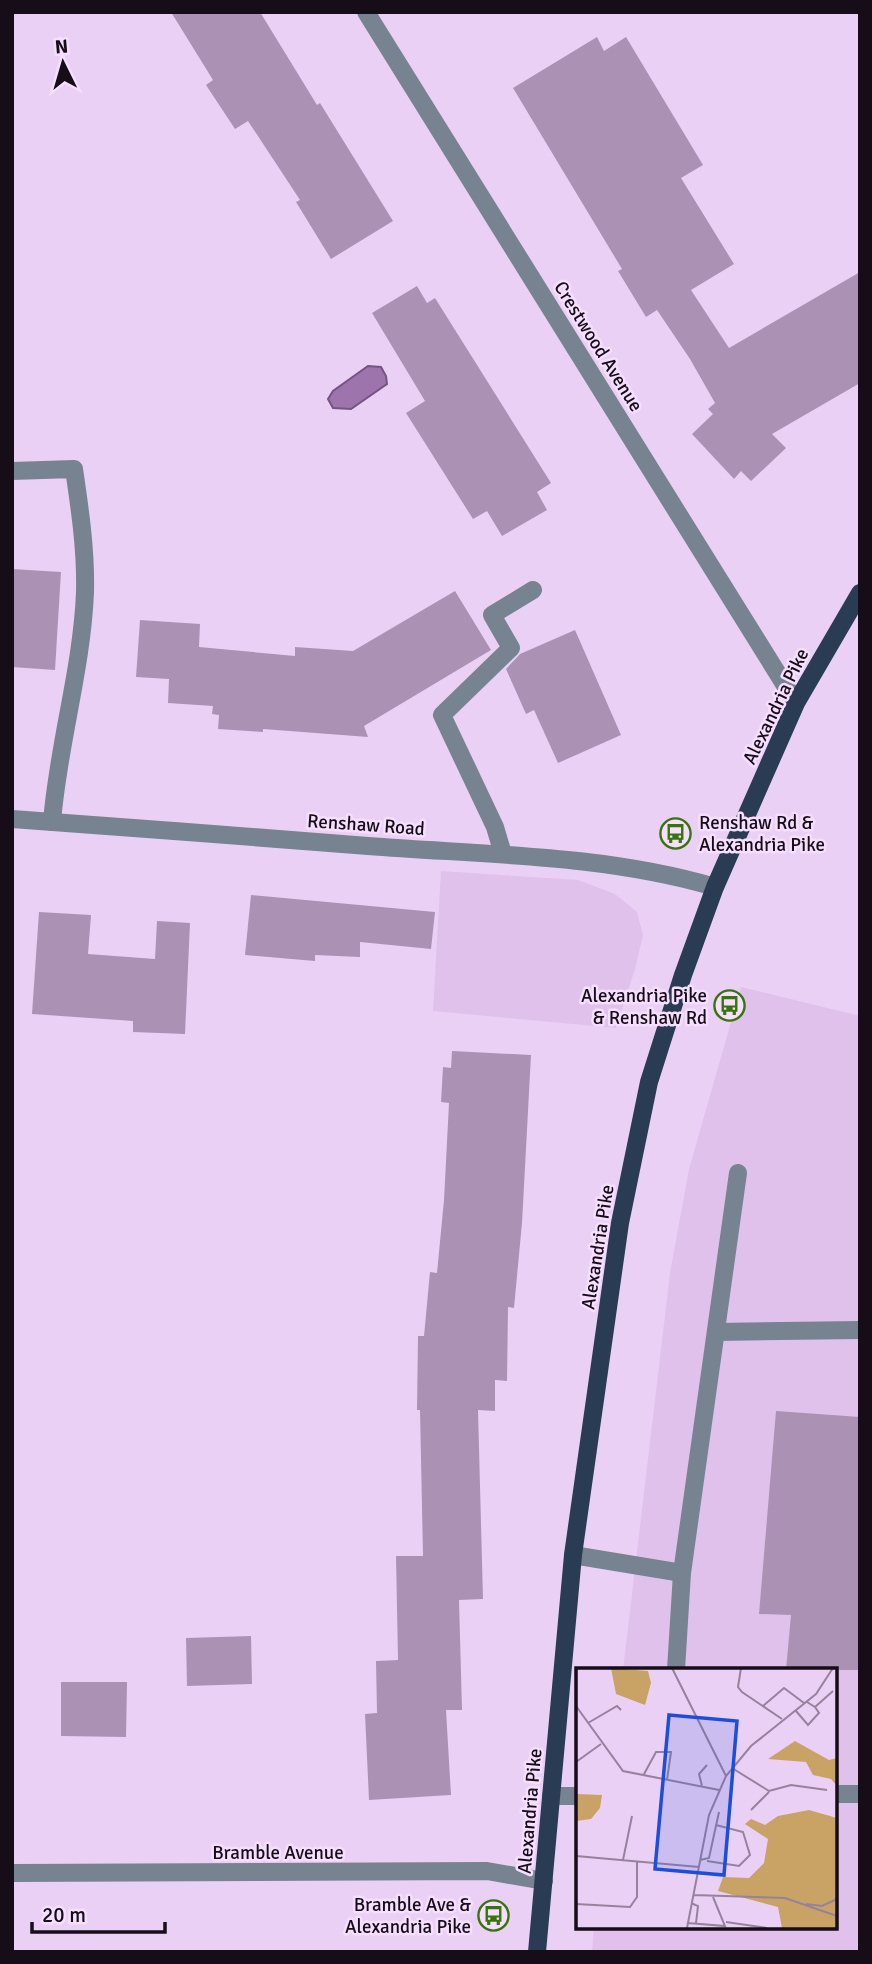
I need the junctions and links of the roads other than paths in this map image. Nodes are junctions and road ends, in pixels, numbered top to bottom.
1 (366, 12) edge
2 (12, 471) edge
3 (533, 590) dead end
4 (859, 596) edge
5 (796, 703) junction
6 (12, 819) edge
7 (52, 822) junction
8 (503, 854) junction
9 (715, 887) junction
10 (738, 1173) dead end
11 (860, 1329) edge
12 (716, 1332) junction
13 (573, 1555) junction
14 (682, 1573) junction
15 (676, 1668) edge
16 (837, 1794) edge
17 (860, 1794) edge
18 (551, 1796) junction
19 (576, 1796) edge
20 (12, 1873) edge
21 (544, 1881) junction
22 (537, 1952) edge

1 - 5 street, Crestwood Avenue
2 - 7 street
3 - 8 street
4 - 5 main road, Alexandria Pike
5 - 9 main road, Alexandria Pike
6 - 7 street, Renshaw Road
7 - 8 street, Renshaw Road
8 - 9 street, Renshaw Road
9 - 13 main road, Alexandria Pike
10 - 12 street
11 - 12 street
12 - 14 street
13 - 14 street
13 - 18 main road, Alexandria Pike
14 - 15 street
16 - 17 street
18 - 19 street
18 - 21 main road, Alexandria Pike
20 - 21 street, Bramble Avenue
21 - 22 main road, Alexandria Pike

